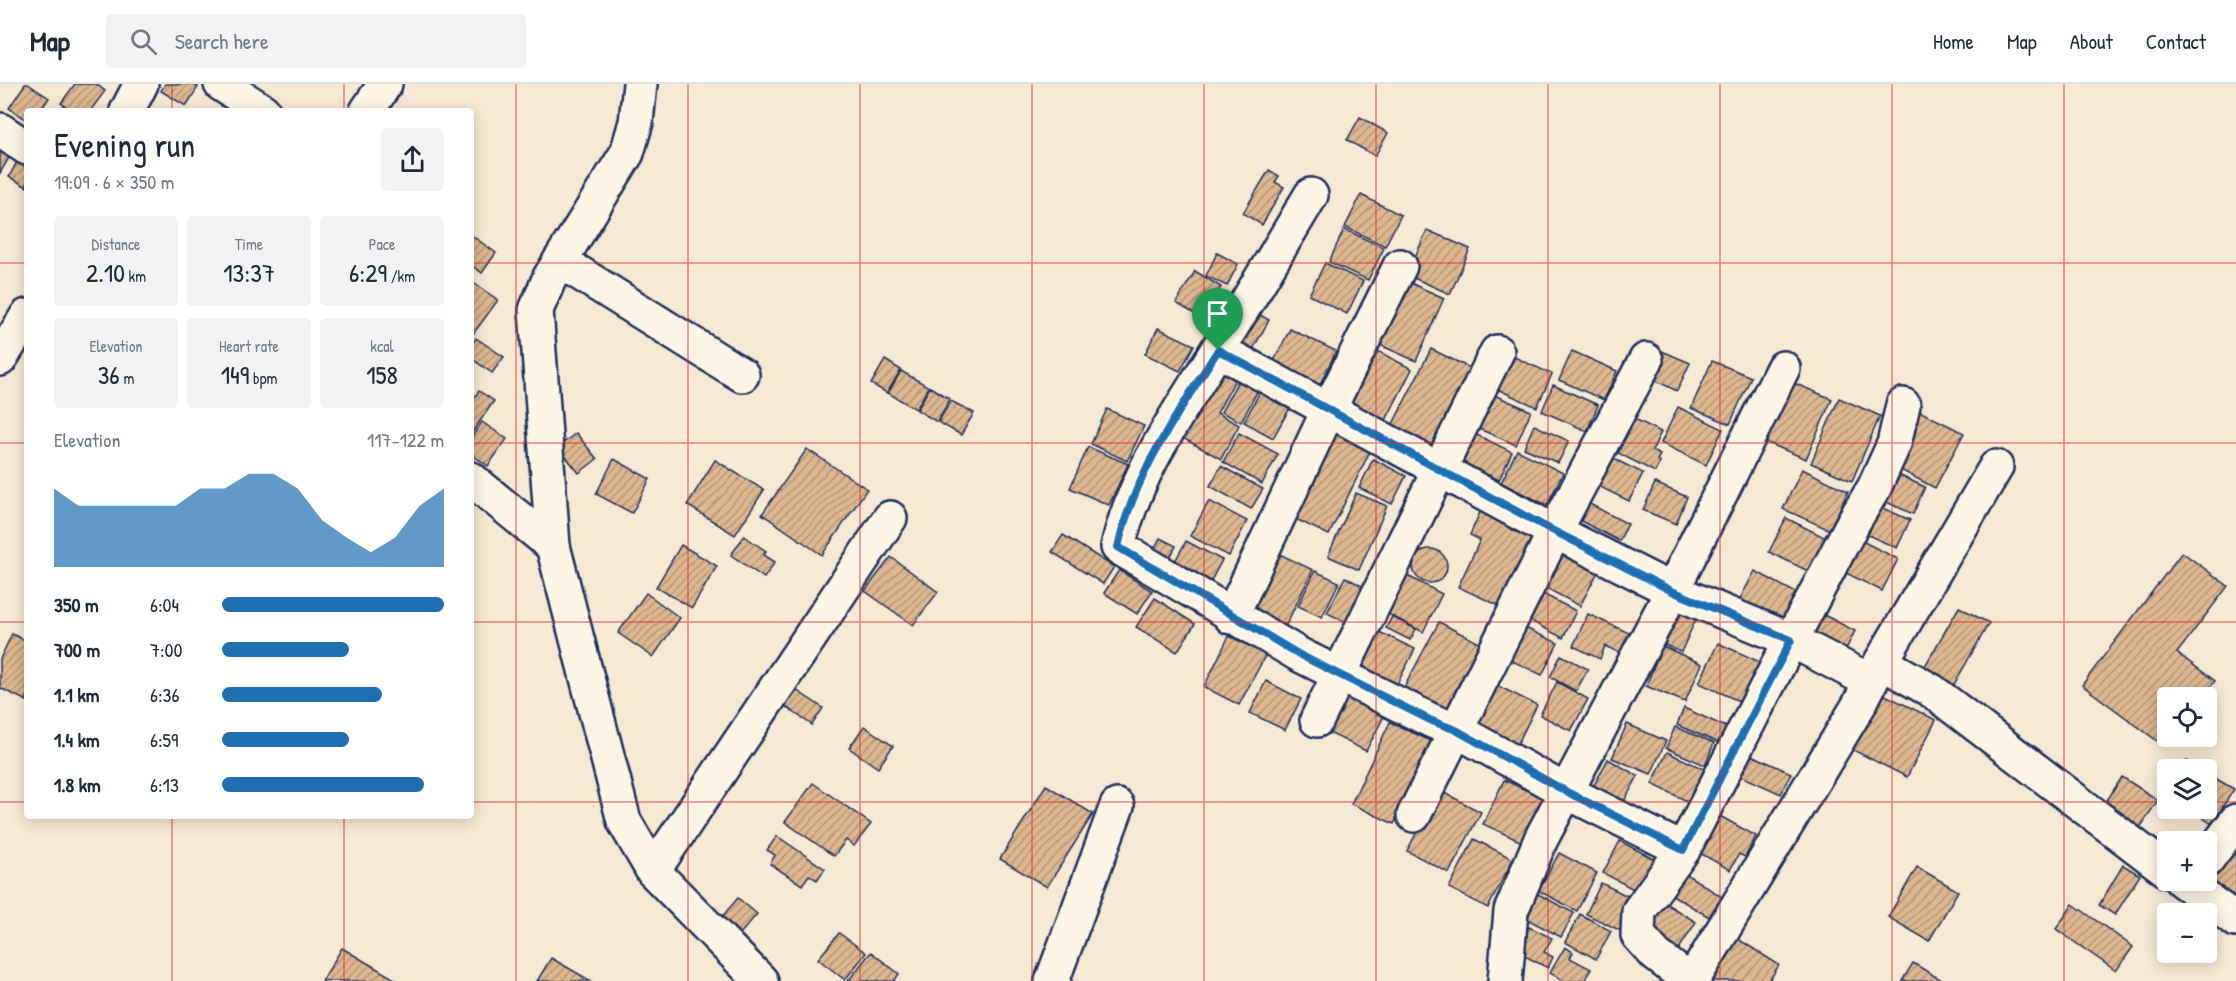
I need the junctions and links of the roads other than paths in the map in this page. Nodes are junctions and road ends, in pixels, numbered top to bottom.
1 (141, 84) edge
2 (220, 84) edge
3 (385, 84) edge
4 (640, 84) edge
5 (129, 108) edge
6 (258, 108) edge
7 (369, 108) edge
8 (0, 130) edge
9 (24, 146) edge
10 (1311, 195) dead end
11 (560, 261) junction
12 (1400, 266) dead end
13 (24, 321) edge
14 (1218, 350) junction
15 (1497, 352) dead end
16 (0, 358) edge
17 (1646, 360) dead end
18 (1783, 368) dead end
19 (742, 375) dead end
20 (1903, 405) dead end
21 (1329, 409) junction
22 (1996, 467) dead end
23 (1440, 469) junction
24 (474, 481) edge
25 (890, 518) dead end
26 (1555, 531) junction
27 (553, 546) junction
28 (1672, 591) junction
29 (1232, 617) junction
30 (1791, 640) junction
31 (1875, 671) junction
32 (1339, 675) junction
33 (1317, 720) dead end
34 (1456, 730) junction
35 (1567, 792) junction
36 (1117, 806) dead end
37 (1414, 815) dead end
38 (2236, 821) edge
39 (2217, 842) edge
40 (1683, 850) junction
41 (2157, 854) edge
42 (653, 871) junction
43 (2204, 891) edge
44 (2236, 920) edge
45 (761, 981) edge
46 (1052, 981) edge
47 (1505, 981) edge
48 (1691, 981) edge

1 - 5 street
2 - 6 street
3 - 7 street
4 - 11 street
8 - 9 street
10 - 14 street
11 - 19 street
11 - 27 street
12 - 21 street
13 - 16 street
14 - 21 street
14 - 29 street
15 - 23 street
17 - 26 street
18 - 28 street
20 - 30 street
21 - 23 street
21 - 29 street
22 - 31 street
23 - 26 street
23 - 32 street
24 - 27 street
25 - 42 street
26 - 28 street
26 - 34 street
27 - 42 street
28 - 30 street
28 - 35 street
29 - 32 street
30 - 31 street
30 - 40 street
31 - 41 street
31 - 48 street
32 - 33 street
32 - 34 street
34 - 35 street
34 - 37 street
35 - 40 street
35 - 47 street
36 - 46 street
38 - 39 street
40 - 48 street
42 - 45 street
43 - 44 street

